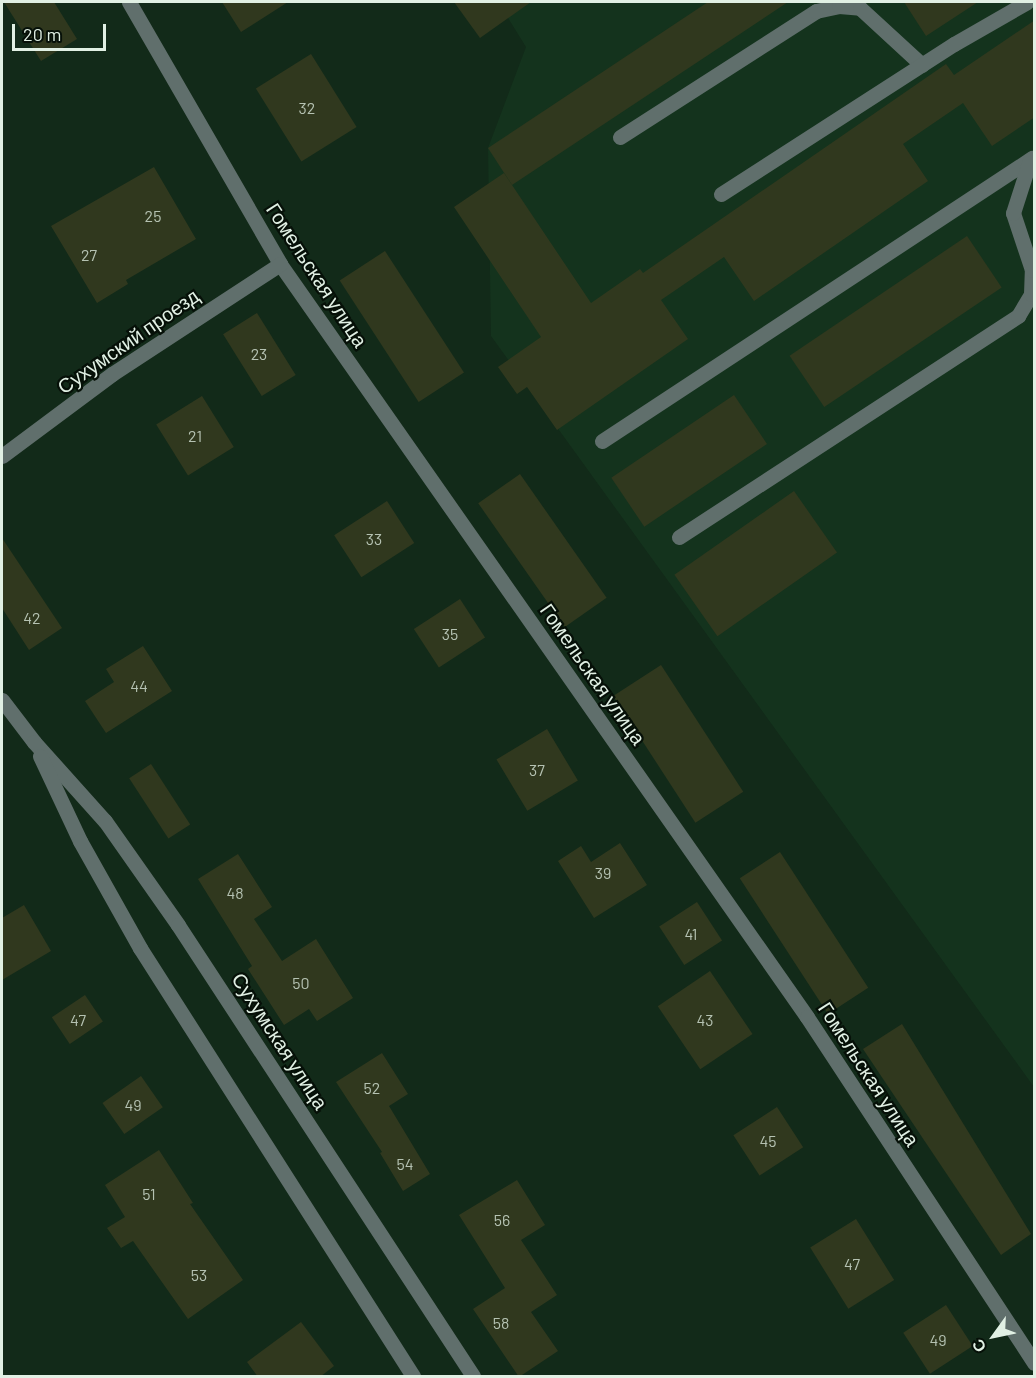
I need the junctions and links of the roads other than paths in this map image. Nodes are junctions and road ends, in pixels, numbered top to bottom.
1 (129, 2) edge
2 (1027, 2) edge
3 (859, 5) edge
4 (922, 65) junction
5 (620, 137) dead end
6 (1032, 158) edge
7 (721, 194) dead end
8 (280, 264) junction
9 (602, 441) dead end
10 (2, 456) edge
11 (679, 537) dead end
12 (2, 700) edge
13 (34, 742) junction
14 (1035, 1362) edge
15 (413, 1377) edge
16 (472, 1377) edge

1 - 8 street, Гомельская улица
2 - 4 street
3 - 4 street
3 - 5 street
4 - 7 street
6 - 9 street
6 - 11 street
8 - 10 street, Сухумский проезд
8 - 14 street, Гомельская улица
12 - 13 street, Сухумская улица
13 - 15 street, Сухумская улица
13 - 16 street, Сухумская улица

